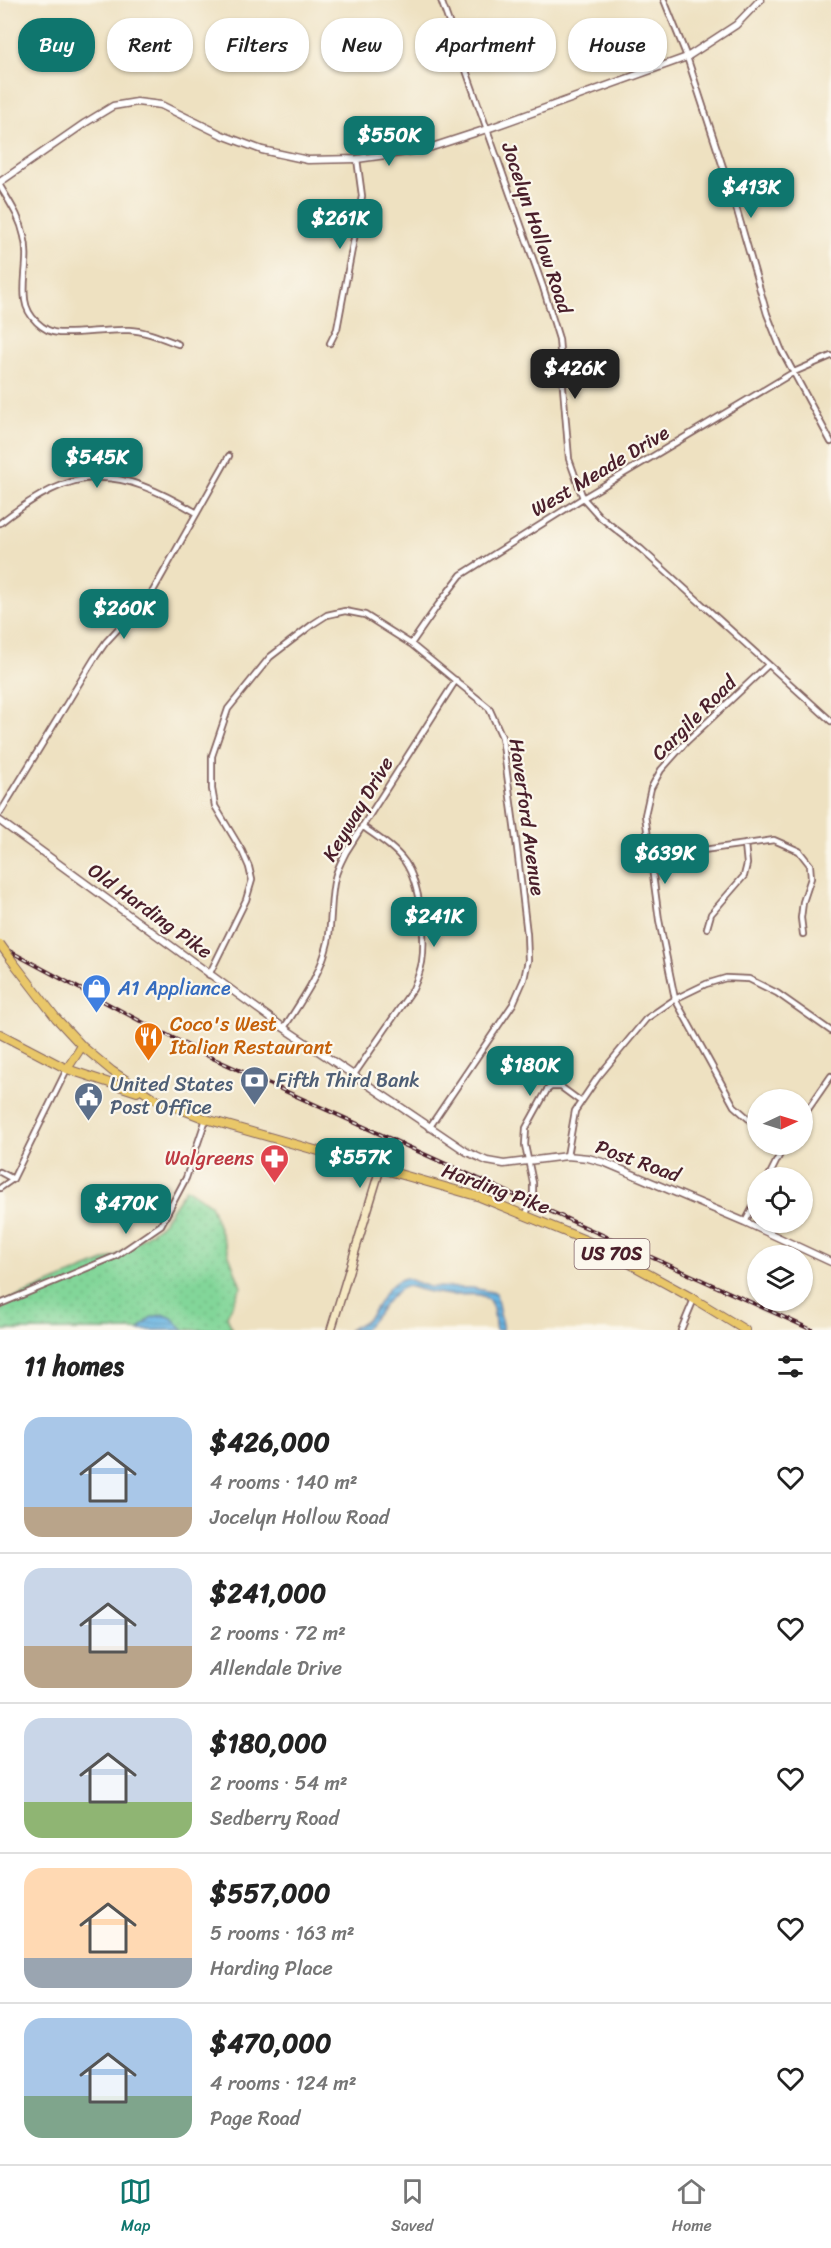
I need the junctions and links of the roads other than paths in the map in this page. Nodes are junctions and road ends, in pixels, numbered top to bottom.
1 (441, 0) edge
2 (664, 0) edge
3 (760, 0) edge
4 (687, 57) junction
5 (488, 129) junction
6 (357, 159) junction
7 (0, 184) edge
8 (330, 343) dead end
9 (178, 344) dead end
10 (831, 356) edge
11 (794, 372) junction
12 (831, 442) edge
13 (229, 456) dead end
14 (583, 498) junction
15 (197, 513) junction
16 (0, 523) edge
17 (411, 644) junction
18 (768, 665) junction
19 (456, 680) junction
20 (831, 721) edge
21 (0, 813) edge
22 (0, 821) edge
23 (362, 826) junction
24 (745, 843) junction
25 (649, 859) junction
26 (707, 928) dead end
27 (803, 934) dead end
28 (0, 944) edge
29 (209, 975) junction
30 (675, 999) junction
31 (284, 1028) junction
32 (831, 1032) edge
33 (0, 1034) edge
34 (82, 1046) junction
35 (67, 1069) junction
36 (353, 1076) junction
37 (831, 1076) edge
38 (147, 1095) junction
39 (580, 1101) junction
40 (813, 1102) edge
41 (747, 1117) edge
42 (206, 1119) junction
43 (429, 1128) junction
44 (567, 1156) junction
45 (529, 1162) junction
46 (380, 1169) junction
47 (0, 1172) edge
48 (13, 1179) junction
49 (0, 1188) edge
50 (526, 1215) junction
51 (747, 1218) edge
52 (745, 1222) junction
53 (831, 1262) edge
54 (694, 1299) junction
55 (0, 1304) edge
56 (331, 1330) edge
57 (681, 1330) edge
58 (745, 1330) edge

1 - 5 street, Jocelyn Hollow Road
2 - 4 street
3 - 4 street
4 - 5 street
4 - 11 street
5 - 6 street
5 - 14 street, Jocelyn Hollow Road
6 - 7 street
6 - 8 street
7 - 9 street
10 - 11 street, West Meade Drive
11 - 12 street
11 - 14 street, West Meade Drive
13 - 15 street
14 - 17 street, West Meade Drive
14 - 18 street, Jocelyn Hollow Road
15 - 16 street
15 - 21 street
17 - 19 street, Haverford Avenue
17 - 29 street, Haverford Avenue
18 - 20 street, Jocelyn Hollow Road
18 - 25 street, Cargile Road
19 - 23 street, Keyway Drive
19 - 43 street, Haverford Avenue
22 - 29 street, Old Harding Pike
23 - 31 street, Keyway Drive
23 - 36 street
24 - 25 street
24 - 26 street
24 - 27 street
25 - 30 street, Cargile Road
28 - 34 main road, Harding Pike / US 70S, bridge
29 - 31 street, Old Harding Pike
30 - 32 street
30 - 39 street
30 - 41 street, Cargile Road
31 - 36 street, Old Harding Pike
33 - 35 main road
34 - 35 main road
34 - 38 main road, Harding Pike / US 70S
35 - 38 main road
35 - 48 street
36 - 43 street, Old Harding Pike
37 - 40 street
38 - 42 main road, Harding Pike / US 70S
39 - 44 street
39 - 45 street
42 - 46 main road, Harding Pike / US 70S
42 - 55 street
43 - 45 street, Post Road
44 - 45 street, Post Road
44 - 52 street, Post Road
45 - 50 street
46 - 50 main road, Harding Pike / US 70S
46 - 56 main road
47 - 48 street
48 - 49 street
50 - 54 main road, Harding Pike / US 70S
51 - 52 street
52 - 53 street, Post Road
54 - 57 street
54 - 58 main road, Harding Pike / US 70S

